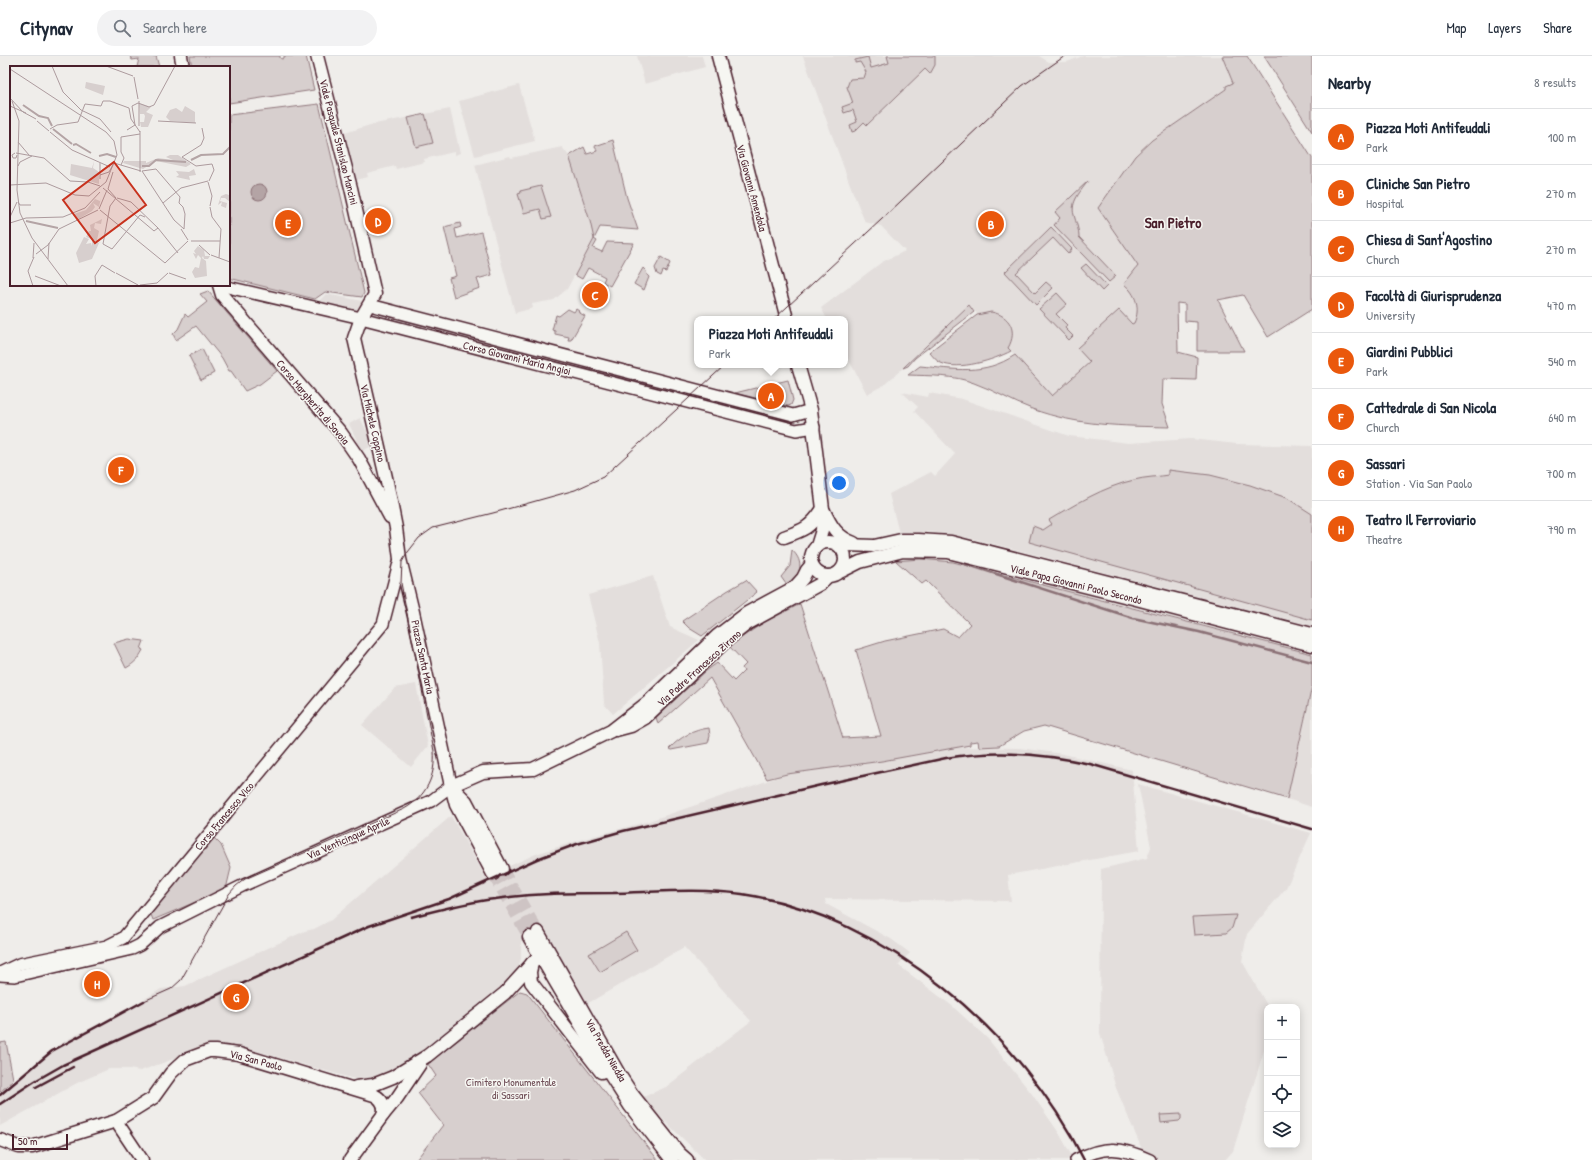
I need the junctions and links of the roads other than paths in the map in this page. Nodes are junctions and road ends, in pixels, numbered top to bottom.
1 (180, 56) edge
2 (317, 56) edge
3 (718, 56) edge
4 (183, 66) edge
5 (219, 286) edge
6 (223, 286) edge
7 (370, 305) junction
8 (786, 316) edge
9 (361, 318) junction
10 (799, 368) edge
11 (811, 410) junction
12 (814, 427) junction
13 (380, 451) junction
14 (359, 459) junction
15 (823, 509) junction
16 (396, 528) junction
17 (784, 538) dead end
18 (839, 542) junction
19 (817, 546) junction
20 (400, 559) junction
21 (808, 564) junction
22 (840, 572) junction
23 (828, 576) junction
24 (1312, 634) edge
25 (1312, 645) edge
26 (611, 731) junction
27 (451, 786) junction
28 (497, 872) tunnel mouth
29 (144, 913) junction
30 (157, 929) junction
31 (536, 960) junction
32 (555, 962) junction
33 (0, 974) edge
34 (538, 992) junction
35 (505, 993) junction
36 (427, 1056) junction
37 (348, 1087) junction
38 (630, 1106) junction
39 (383, 1115) junction
40 (116, 1121) junction
41 (0, 1140) edge
42 (142, 1160) edge
43 (350, 1160) edge
44 (672, 1160) edge
45 (687, 1160) edge
46 (1076, 1160) edge
47 (1150, 1160) edge

1 - 4 main road
2 - 7 main road, Viale Pasquale Stanislao Mancini
3 - 8 main road, Via Giovanni Amendola
5 - 14 main road, Corso Margherita di Savoia
6 - 9 street, Corso Giovanni Maria Angioi
7 - 9 main road, Viale Pasquale Stanislao Mancini
7 - 11 street, Corso Giovanni Maria Angioi
9 - 12 street, Corso Giovanni Maria Angioi
9 - 13 main road, Via Michele Coppino
10 - 11 main road
11 - 12 main road
12 - 15 main road
13 - 14 main road
13 - 16 main road, Via Michele Coppino
14 - 16 main road, Corso Margherita di Savoia
15 - 17 main road
15 - 18 main road
15 - 19 main road
16 - 20 main road, Piazza Santa Maria
18 - 19 main road
18 - 22 main road
18 - 24 main road, Viale Papa Giovanni Paolo Secondo
19 - 21 main road
20 - 27 main road, Piazza Santa Maria
20 - 29 street, Corso Francesco Vico
21 - 23 main road
21 - 26 main road, Via Padre Francesco Zirano
22 - 23 main road
22 - 25 main road, Viale Papa Giovanni Paolo Secondo
23 - 26 main road, Via Padre Francesco Zirano
26 - 27 main road, Via Padre Francesco Zirano
27 - 28 main road
27 - 30 street, Via Venticinque Aprile
29 - 30 street
29 - 33 street, Corso Francesco Vico
30 - 33 street
31 - 32 main road
31 - 32 main road, Via Predda Niedda
31 - 34 main road, Via Predda Niedda
31 - 35 main road, Via San Paolo
31 - 38 main road, Via Predda Niedda
32 - 45 main road, Via Predda Niedda
34 - 35 main road, Via San Paolo
34 - 38 main road, Via Predda Niedda
35 - 36 main road, Via San Paolo
36 - 37 main road, Via San Paolo
36 - 39 main road
37 - 39 main road, Via San Paolo
37 - 40 main road, Via San Paolo
38 - 44 main road, Via Predda Niedda
39 - 43 main road
40 - 41 main road, Via San Paolo
40 - 42 main road
46 - 47 street

